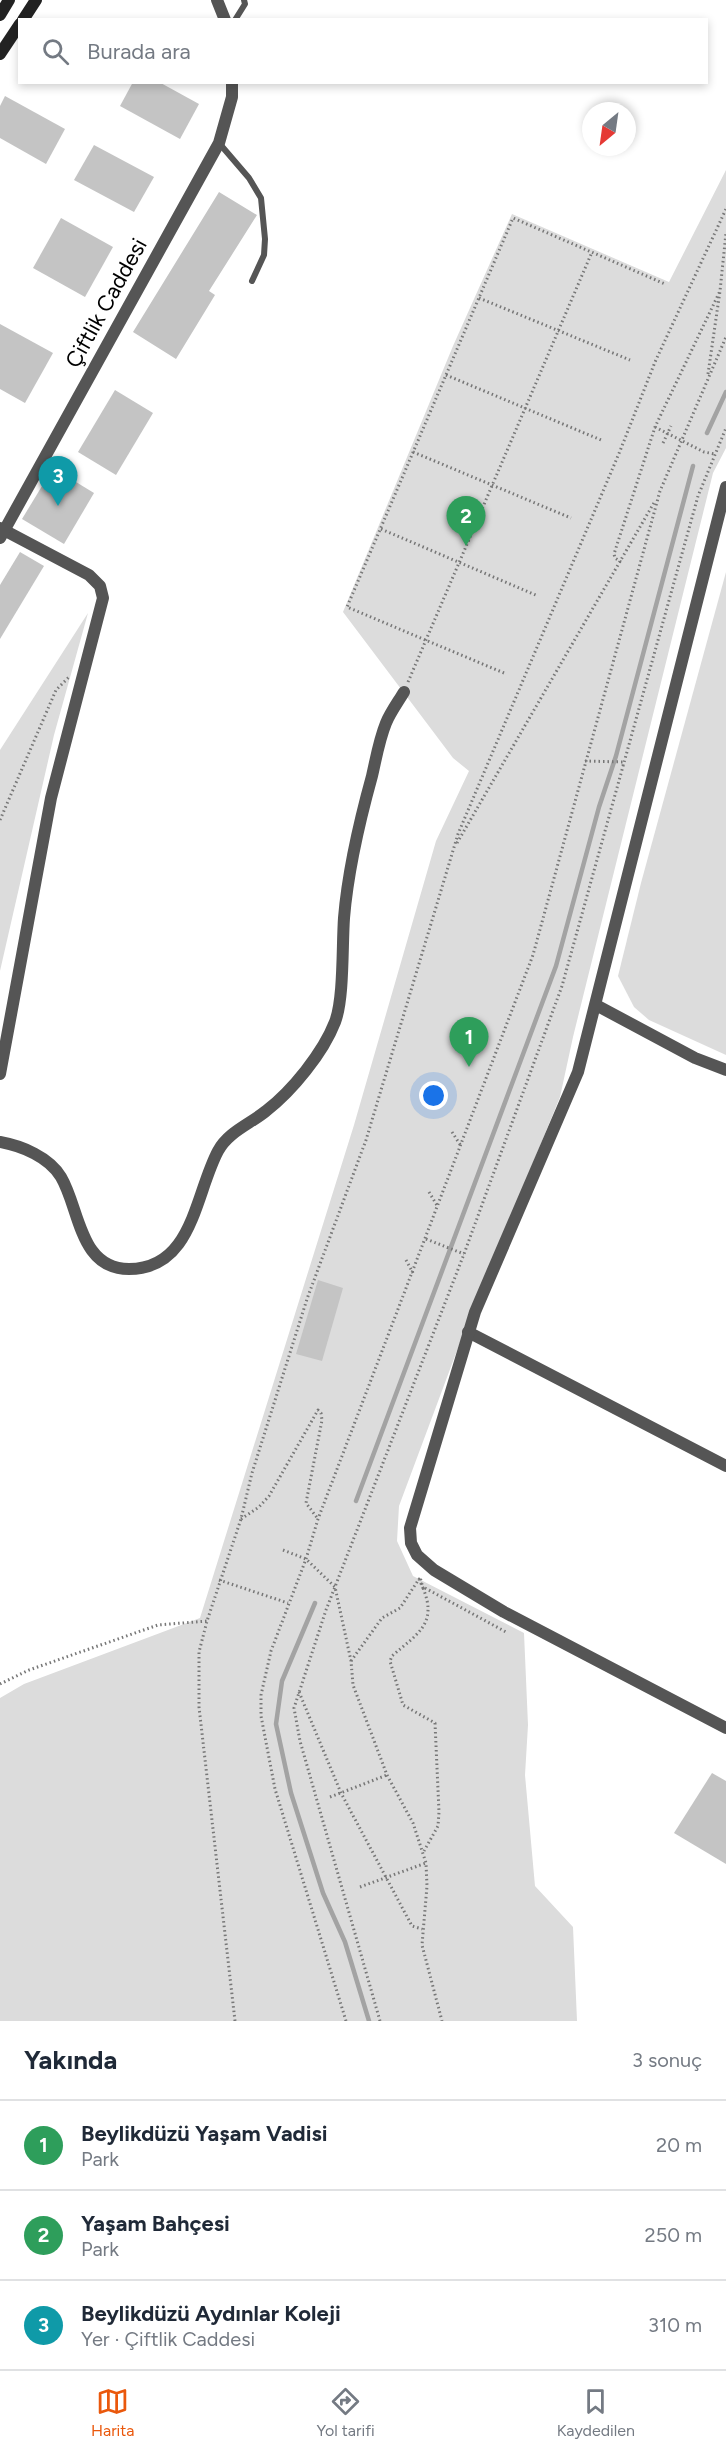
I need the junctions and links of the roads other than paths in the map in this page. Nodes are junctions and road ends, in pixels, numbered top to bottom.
1 (9, 0) edge
2 (36, 0) edge
3 (217, 0) edge
4 (244, 0) edge
5 (0, 15) edge
6 (24, 18) edge
7 (224, 18) edge
8 (236, 18) edge
9 (18, 27) edge
10 (0, 54) edge
11 (232, 84) edge
12 (219, 143) junction
13 (252, 281) dead end
14 (726, 487) edge
15 (2, 532) edge
16 (404, 692) road end
17 (596, 1005) junction
18 (726, 1070) edge
19 (0, 1074) edge
20 (0, 1142) edge
21 (468, 1332) junction
22 (726, 1466) edge
23 (726, 1728) edge

1 - 5 main road
2 - 6 main road
3 - 7 street
4 - 8 lane
9 - 10 main road
11 - 12 street, Çiftlik Caddesi
12 - 13 lane
12 - 15 street, Çiftlik Caddesi
14 - 17 street
15 - 19 street
16 - 20 street
17 - 18 street
17 - 21 street
21 - 22 street
21 - 23 street

